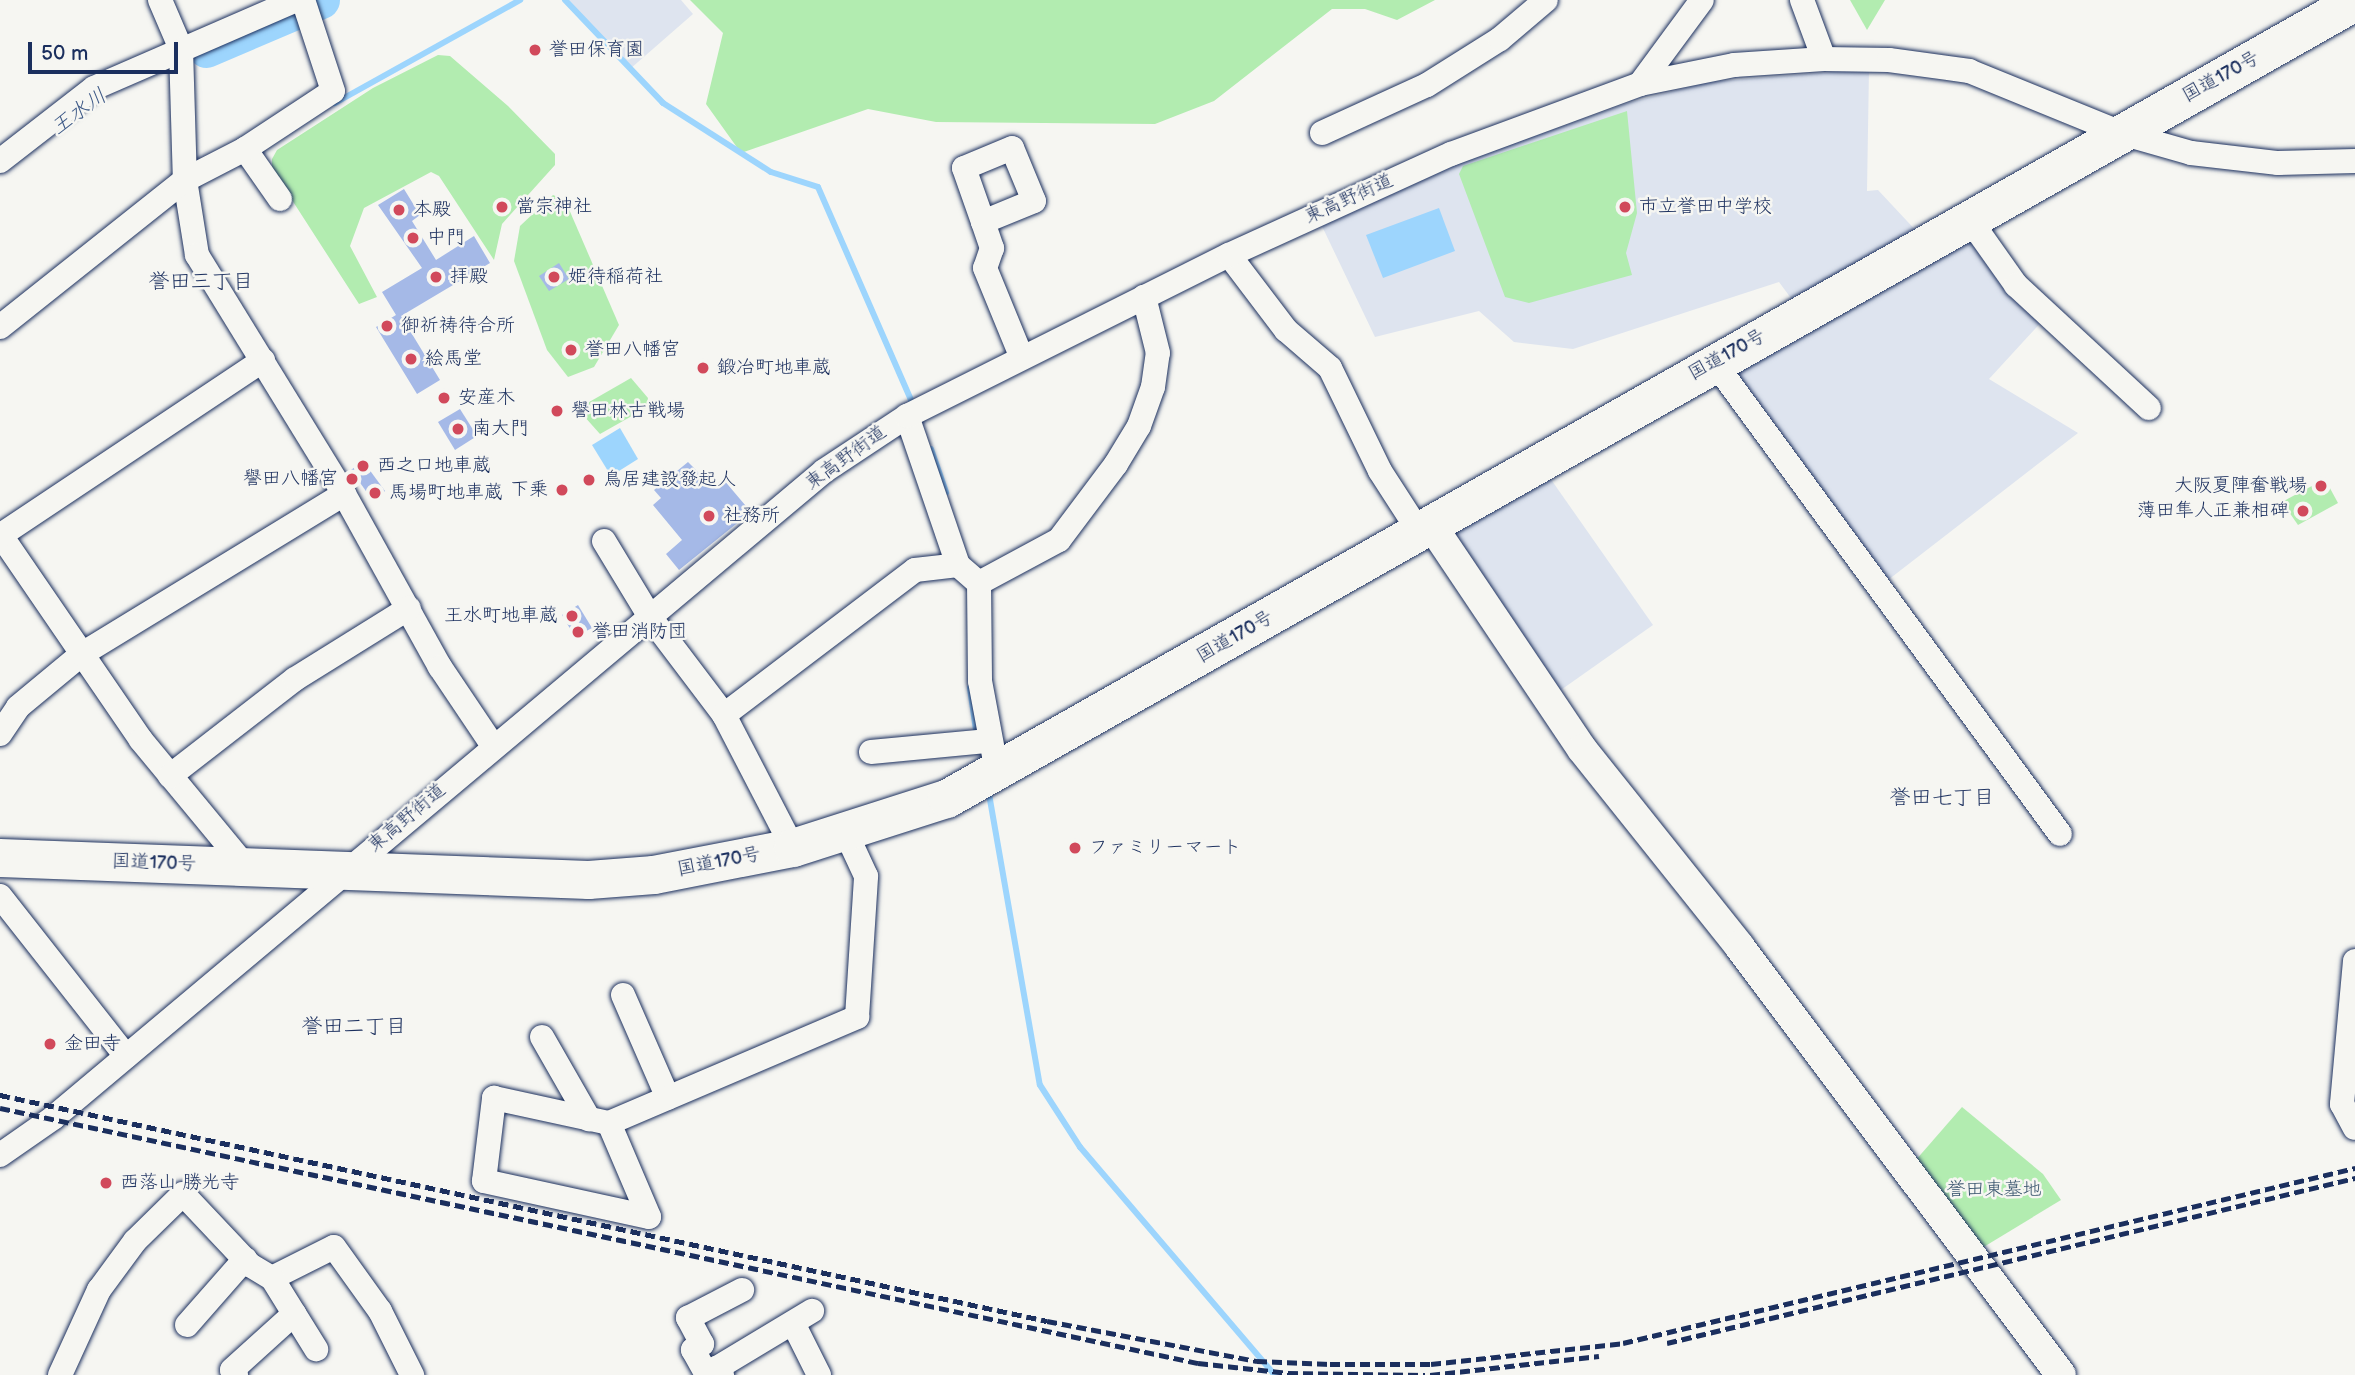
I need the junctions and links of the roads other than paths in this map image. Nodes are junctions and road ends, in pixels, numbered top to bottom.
1 (160, 0) edge
2 (1546, 0) edge
3 (1702, 0) edge
4 (1801, 0) edge
5 (2349, 2) edge
6 (303, 4) edge
7 (181, 55) junction
8 (1824, 59) junction
9 (1640, 84) junction
10 (1322, 133) dead end
11 (2121, 133) junction
12 (245, 149) junction
13 (3, 153) edge
14 (2355, 161) edge
15 (185, 180) junction
16 (280, 200) dead end
17 (1970, 220) junction
18 (983, 222) dead end
19 (1229, 255) junction
20 (1144, 297) junction
21 (0, 327) edge
22 (1022, 358) junction
23 (262, 360) junction
24 (1714, 362) junction
25 (2149, 408) dead end
26 (913, 413) junction
27 (344, 494) junction
28 (1424, 527) junction
29 (0, 535) edge
30 (604, 541) dead end
31 (958, 565) junction
32 (979, 583) junction
33 (410, 608) junction
34 (650, 617) junction
35 (82, 654) junction
36 (724, 715) junction
37 (0, 734) edge
38 (493, 746) junction
39 (871, 752) dead end
40 (992, 756) junction
41 (170, 776) junction
42 (846, 833) junction
43 (2060, 834) dead end
44 (793, 848) junction
45 (0, 858) edge
46 (246, 867) junction
47 (343, 872) junction
48 (0, 896) edge
49 (2355, 961) edge
50 (623, 995) dead end
51 (542, 1037) dead end
52 (126, 1056) junction
53 (668, 1098) junction
54 (599, 1121) junction
55 (2355, 1128) edge
56 (0, 1156) edge
57 (244, 1259) junction
58 (272, 1278) junction
59 (742, 1290) dead end
60 (294, 1314) junction
61 (187, 1325) dead end
62 (316, 1349) dead end
63 (60, 1375) edge
64 (236, 1375) edge
65 (412, 1375) edge
66 (707, 1375) edge
67 (722, 1375) edge
68 (819, 1375) edge
69 (2061, 1375) edge

1 - 7 street
2 - 10 street
3 - 9 street
4 - 8 street
5 - 11 highway, 国道170号
6 - 7 street
6 - 12 street
7 - 13 street
7 - 15 street
8 - 9 street, 東高野街道
8 - 11 street, 東高野街道
9 - 19 street, 東高野街道
11 - 14 street, 東高野街道
11 - 17 highway, 国道170号
12 - 15 street
12 - 16 street
15 - 21 street
15 - 23 street
17 - 24 highway, 国道170号
17 - 25 street
18 - 22 street
19 - 20 street, 東高野街道
19 - 28 street
20 - 22 street, 東高野街道
20 - 32 street
22 - 26 street, 東高野街道
23 - 27 street
23 - 29 street
24 - 28 highway, 国道170号
24 - 43 street
26 - 31 street
26 - 34 street, 東高野街道
27 - 33 street
27 - 35 street
28 - 40 highway, 国道170号
28 - 69 street
29 - 35 street
30 - 34 street
31 - 32 street
31 - 36 street
32 - 40 street
33 - 38 street
33 - 41 street
34 - 36 street
34 - 38 street, 東高野街道
35 - 37 street
35 - 41 street
36 - 44 street
38 - 47 street, 東高野街道
39 - 40 street
40 - 42 highway, 国道170号
41 - 46 street
42 - 44 highway, 国道170号
42 - 53 street
44 - 47 highway, 国道170号
45 - 46 highway, 国道170号
46 - 47 highway, 国道170号
47 - 52 street, 東高野街道
48 - 52 street
49 - 55 street
50 - 53 street
51 - 54 street
52 - 56 street, 東高野街道
53 - 54 street
54 - 54 street
57 - 58 street
57 - 61 street
57 - 63 street
58 - 60 street
58 - 65 street
59 - 66 street
60 - 62 street
60 - 64 street
67 - 68 street

